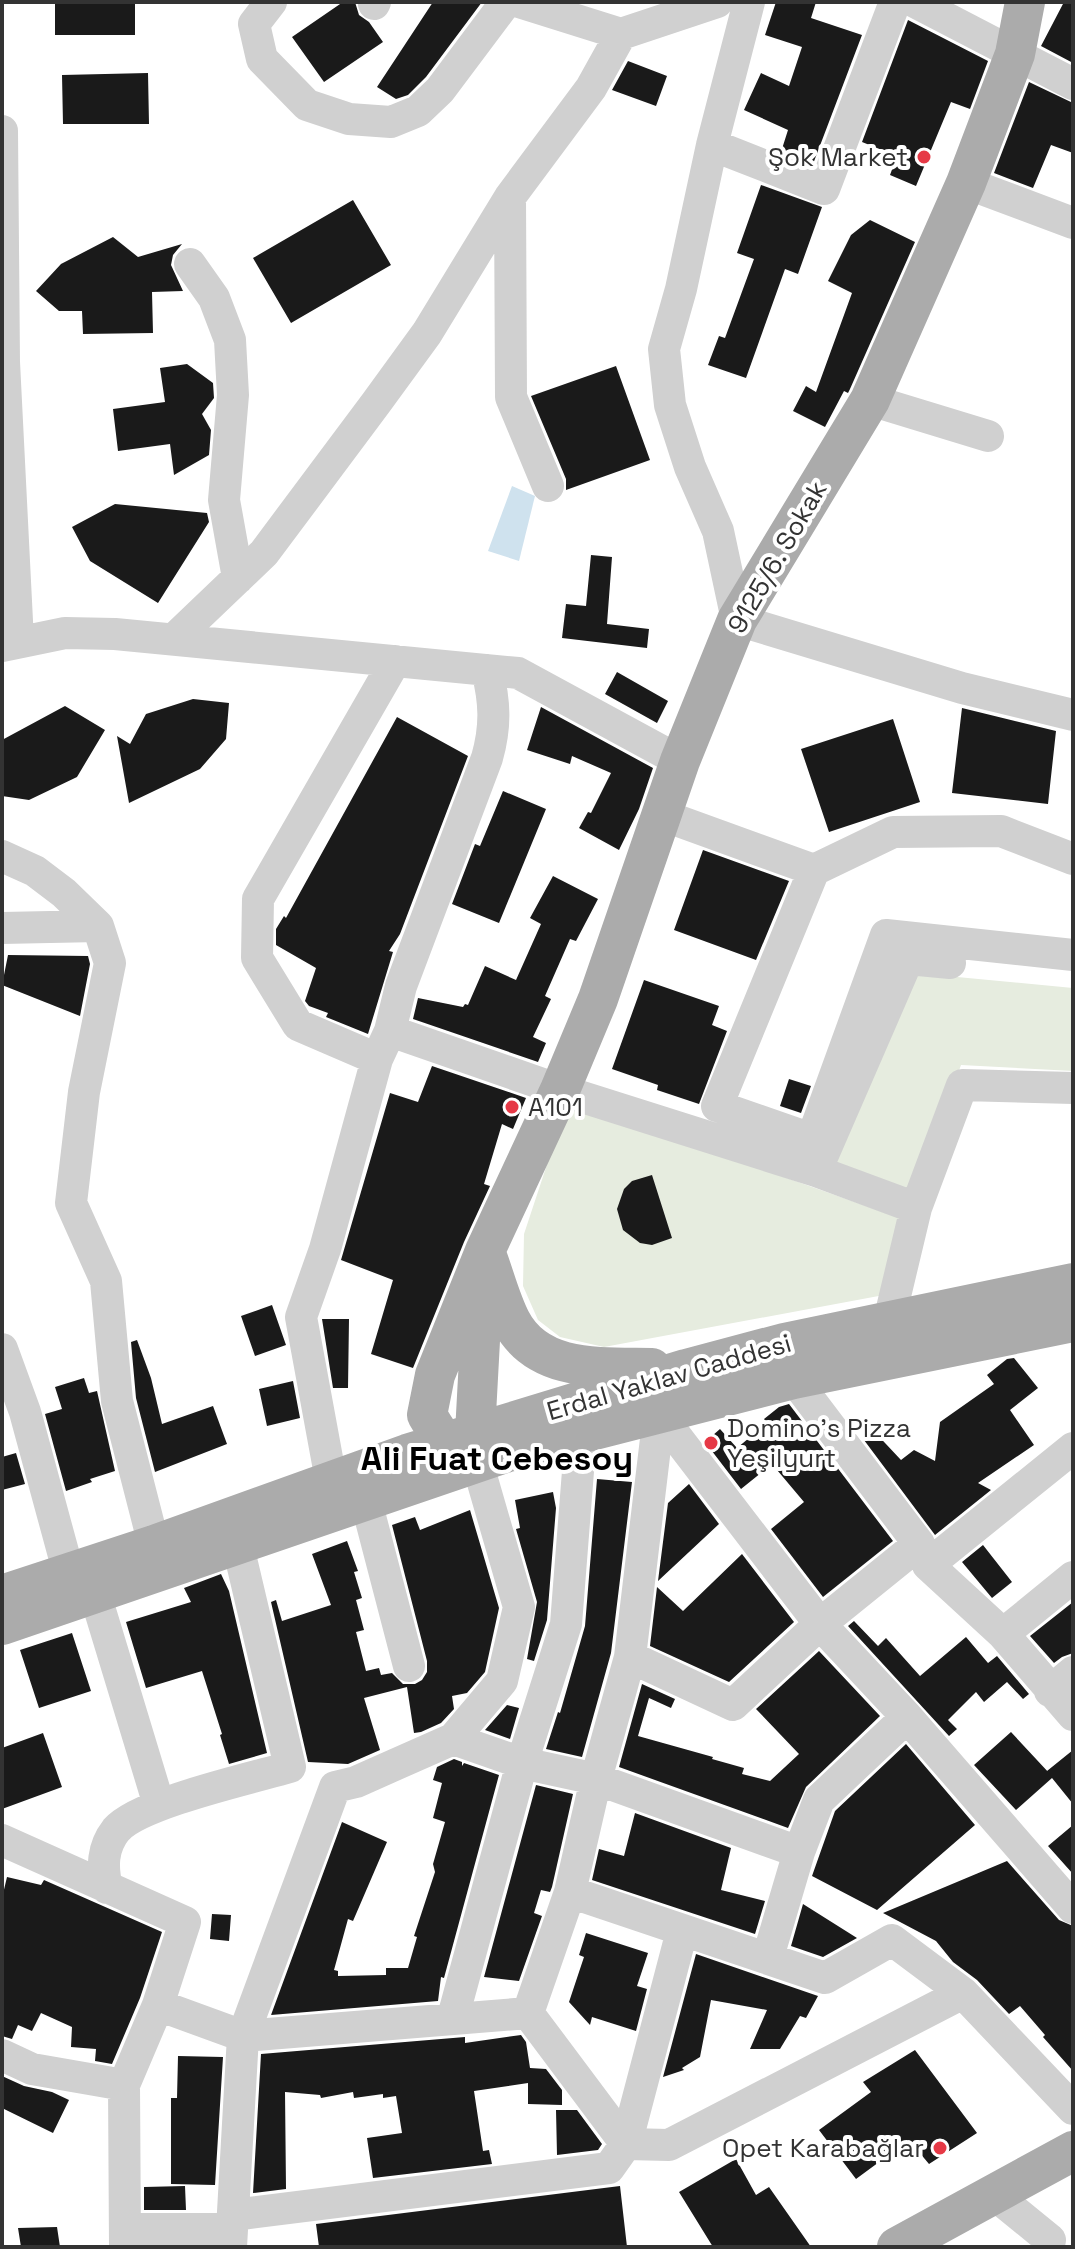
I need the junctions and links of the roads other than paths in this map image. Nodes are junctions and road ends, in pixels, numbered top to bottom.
1 (271, 2) edge
2 (506, 2) edge
3 (519, 2) edge
4 (717, 2) edge
5 (749, 2) edge
6 (895, 2) edge
7 (915, 2) edge
8 (1025, 2) edge
9 (621, 34) junction
10 (1015, 54) junction
11 (1073, 84) edge
12 (2, 131) edge
13 (712, 145) junction
14 (966, 183) junction
15 (510, 197) junction
16 (1073, 223) edge
17 (190, 264) dead end
18 (3, 362) edge
19 (870, 400) junction
20 (988, 436) dead end
21 (548, 486) dead end
22 (238, 578) junction
23 (737, 620) junction
24 (174, 639) junction
25 (10, 644) edge
26 (395, 661) junction
27 (487, 670) junction
28 (1071, 707) edge
29 (680, 761) junction
30 (662, 815) junction
31 (2, 856) edge
32 (1073, 859) edge
33 (814, 870) junction
34 (98, 926) junction
35 (2, 928) edge
36 (1073, 955) edge
37 (1073, 974) edge
38 (384, 1045) junction
39 (1073, 1088) edge
40 (560, 1090) junction
41 (816, 1171) junction
42 (916, 1208) junction
43 (485, 1251) junction
44 (1073, 1283) edge
45 (889, 1321) junction
46 (1073, 1322) edge
47 (2, 1349) edge
48 (686, 1369) junction
49 (794, 1379) junction
50 (659, 1414) junction
51 (581, 1433) junction
52 (1073, 1448) edge
53 (452, 1449) junction
54 (331, 1480) junction
55 (366, 1501) junction
56 (154, 1545) junction
57 (238, 1546) junction
58 (923, 1554) junction
59 (1073, 1577) edge
60 (82, 1584) junction
61 (2, 1595) edge
62 (820, 1624) junction
63 (2, 1625) edge
64 (1003, 1634) junction
65 (630, 1657) junction
66 (409, 1666) dead end
67 (1062, 1682) edge
68 (1073, 1715) edge
69 (907, 1717) junction
70 (453, 1739) junction
71 (522, 1763) junction
72 (290, 1767) junction
73 (596, 1779) junction
74 (335, 1787) junction
75 (159, 1805) junction
76 (2, 1840) edge
77 (799, 1852) junction
78 (107, 1888) junction
79 (570, 1892) junction
80 (1073, 1908) edge
81 (682, 1931) junction
82 (768, 1957) junction
83 (963, 1993) junction
84 (158, 2005) junction
85 (528, 2013) junction
86 (453, 2017) junction
87 (243, 2036) junction
88 (2, 2055) edge
89 (124, 2085) junction
90 (1073, 2109) edge
91 (626, 2144) junction
92 (1073, 2151) edge
93 (995, 2195) junction
94 (232, 2230) edge
95 (125, 2238) edge
96 (1053, 2245) edge
97 (897, 2247) edge

1 - 2 street
3 - 9 street
4 - 9 street
5 - 13 street
6 - 13 street
7 - 10 street
8 - 10 main road, 9125/6. Sokak
9 - 15 street
10 - 11 street
10 - 14 main road, 9125/6. Sokak
12 - 18 street
13 - 23 street
14 - 16 street
14 - 19 main road, 9125/6. Sokak
15 - 21 street
15 - 22 street
17 - 22 street
18 - 25 street
19 - 20 street
19 - 23 main road, 9125/6. Sokak
22 - 24 street
23 - 28 street
23 - 29 main road, 9125/6. Sokak
24 - 25 street
24 - 26 street
26 - 27 street
26 - 38 street
27 - 29 street
27 - 38 street
29 - 30 main road, 9125/6. Sokak
30 - 33 street
30 - 40 main road, 9125/6. Sokak
31 - 34 street
32 - 33 street
33 - 36 street
34 - 35 street
34 - 56 street
37 - 41 street
38 - 40 street
38 - 54 street
39 - 42 street
40 - 41 street
40 - 43 main road, 9125/6. Sokak
41 - 42 street
42 - 45 street
43 - 48 main road
43 - 53 main road, 9125/6. Sokak
44 - 45 main road, Erdal Yaklav Caddesi
45 - 48 main road, Erdal Yaklav Caddesi
46 - 49 main road, Erdal Yaklav Caddesi
47 - 60 street
48 - 53 main road, Erdal Yaklav Caddesi
49 - 50 main road, Erdal Yaklav Caddesi
49 - 58 street
50 - 51 main road, Erdal Yaklav Caddesi
50 - 62 street
50 - 65 street
51 - 53 main road, Erdal Yaklav Caddesi
51 - 71 street
52 - 58 street
53 - 54 main road, Erdal Yaklav Caddesi
53 - 55 main road, Erdal Yaklav Caddesi
53 - 70 street
54 - 56 main road, Erdal Yaklav Caddesi
55 - 57 main road, Erdal Yaklav Caddesi
55 - 66 street
56 - 60 main road, Erdal Yaklav Caddesi
57 - 60 main road, Erdal Yaklav Caddesi
57 - 72 street
58 - 62 street
58 - 64 street
59 - 64 street
60 - 61 main road, Erdal Yaklav Caddesi
60 - 63 main road, Erdal Yaklav Caddesi
60 - 75 street
62 - 65 street
62 - 69 street
64 - 67 street
65 - 73 street
67 - 68 street
69 - 77 street
69 - 80 street
70 - 71 street
70 - 74 street
71 - 73 street
71 - 86 street
72 - 74 street
72 - 75 street
73 - 77 street
73 - 79 street
74 - 87 street
75 - 78 street
76 - 78 street
77 - 82 street
78 - 84 street
79 - 81 street
79 - 85 street
81 - 82 street
81 - 91 street
82 - 83 street
83 - 90 street
83 - 91 street
84 - 87 street
84 - 89 street
85 - 86 street
85 - 91 street
86 - 87 street
87 - 94 street
88 - 89 street
89 - 95 street
91 - 94 street
92 - 93 main road
93 - 96 street
93 - 97 main road
94 - 95 street

